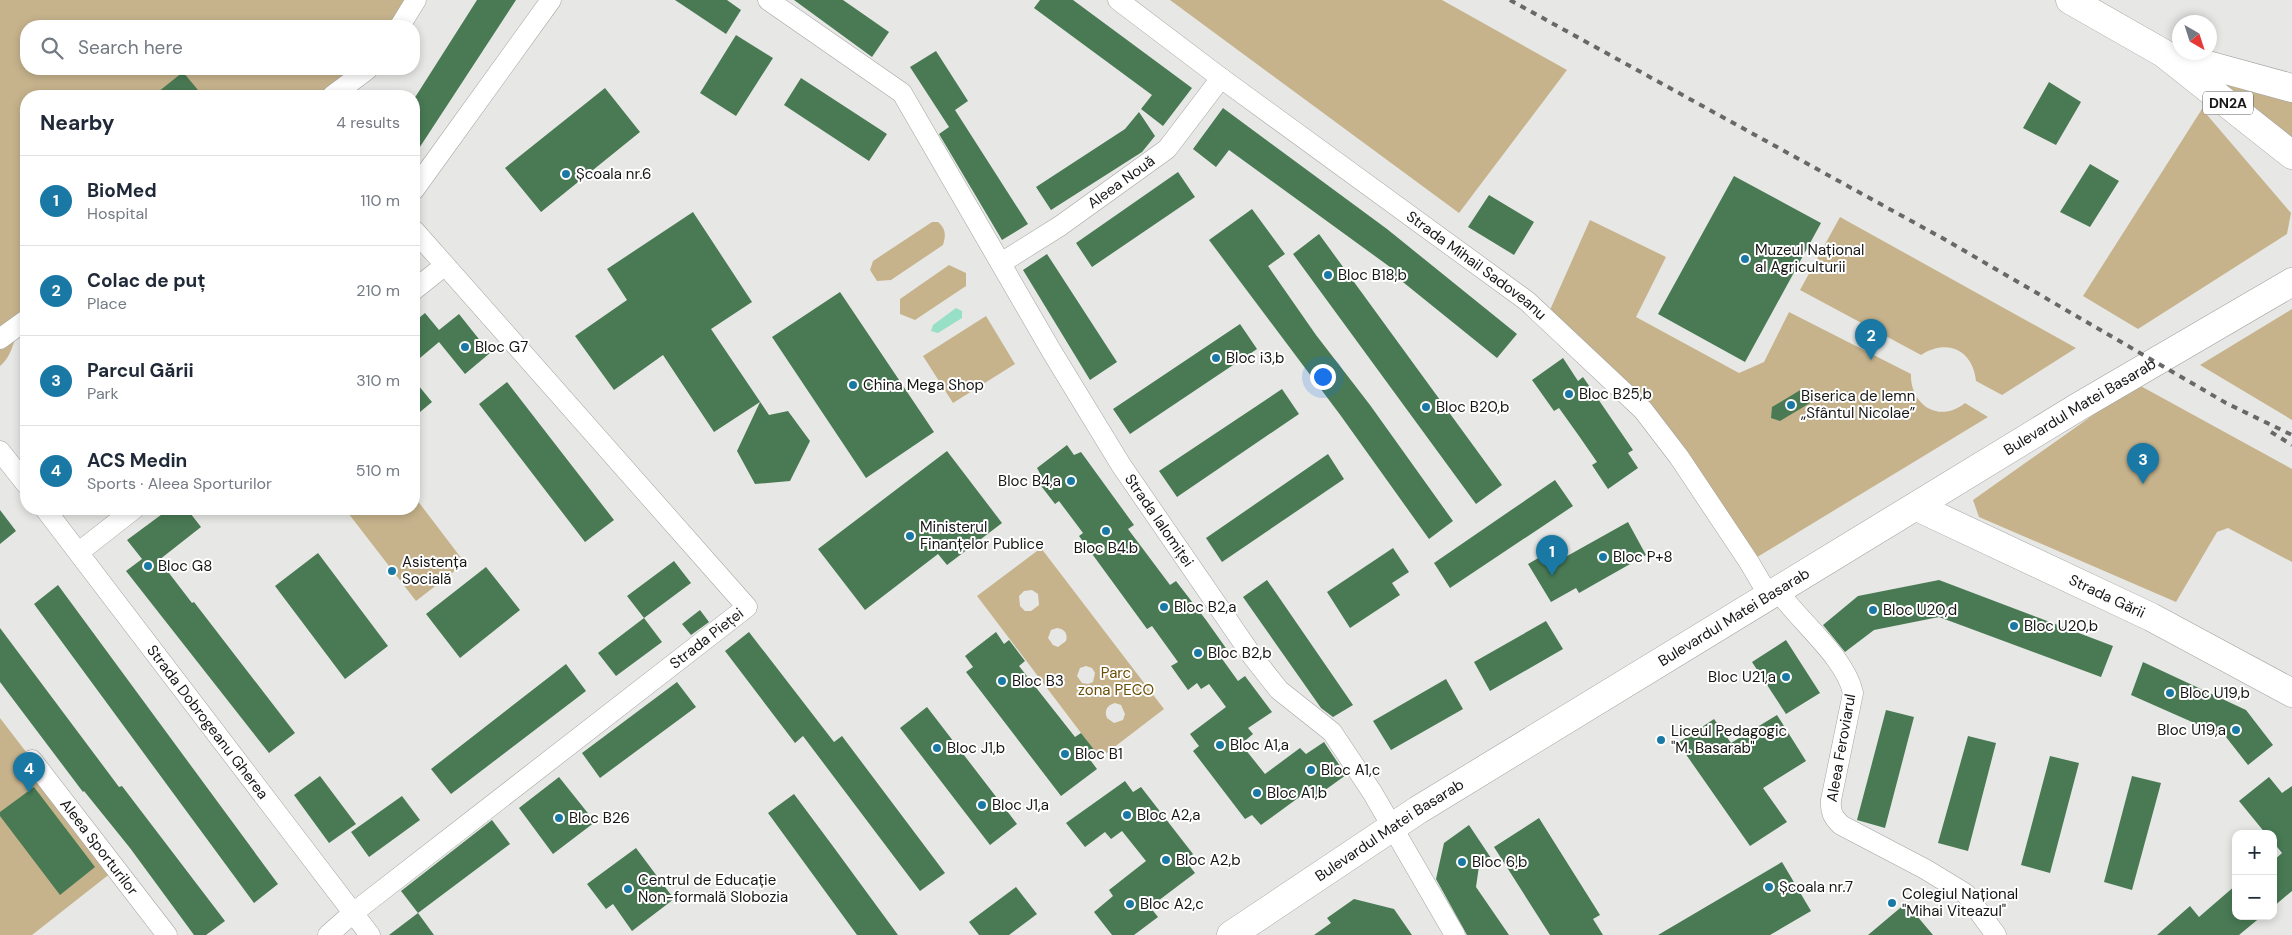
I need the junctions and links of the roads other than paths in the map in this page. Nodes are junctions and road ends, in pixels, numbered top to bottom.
1 (416, 0) edge
2 (551, 0) edge
3 (768, 0) edge
4 (1118, 0) edge
5 (2070, 0) edge
6 (404, 20) edge
7 (2163, 53) junction
8 (360, 75) edge
9 (1221, 78) junction
10 (2292, 88) edge
11 (340, 90) edge
12 (2292, 155) edge
13 (420, 182) edge
14 (420, 237) edge
15 (1000, 263) junction
16 (444, 266) junction
17 (2292, 266) edge
18 (2292, 282) edge
19 (420, 285) edge
20 (2292, 293) edge
21 (2243, 310) junction
22 (20, 325) edge
23 (0, 340) edge
24 (2169, 354) junction
25 (0, 451) edge
26 (20, 476) edge
27 (1917, 507) junction
28 (50, 515) edge
29 (126, 515) edge
30 (79, 552) junction
31 (1773, 593) junction
32 (2292, 693) edge
33 (32, 760) dead end
34 (1392, 827) junction
35 (353, 913) junction
36 (167, 935) edge
37 (328, 935) edge
38 (370, 935) edge
39 (1231, 935) edge
40 (1455, 935) edge
41 (1996, 935) edge

1 - 6 street
2 - 13 street
3 - 15 street, Strada Ialomiței
4 - 9 street, Strada Mihail Sadoveanu
5 - 7 main road, DN2A
7 - 10 main road, DN2A
7 - 12 main road, DN2A
8 - 11 street
9 - 15 street, Aleea Nouă
9 - 31 street, Strada Mihail Sadoveanu
14 - 16 street
15 - 34 street, Strada Ialomiței
16 - 19 street
16 - 35 street, Strada Pieței
17 - 21 main road, Bulevardul Matei Basarab
18 - 21 main road, Bulevardul Matei Basarab
20 - 24 main road
21 - 24 main road, Bulevardul Matei Basarab
22 - 23 street
24 - 27 main road, Bulevardul Matei Basarab
25 - 26 street
27 - 31 main road, Bulevardul Matei Basarab
27 - 32 main road, Strada Gării
28 - 30 street, Strada Dobrogeanu Gherea
29 - 30 street
30 - 35 street, Strada Dobrogeanu Gherea
31 - 34 main road, Bulevardul Matei Basarab
31 - 41 street, Aleea Feroviarul
33 - 36 street, Aleea Sporturilor
34 - 39 main road, Bulevardul Matei Basarab
34 - 40 street, Strada Ialomiței
35 - 37 street
35 - 38 street, Strada Dobrogeanu Gherea

